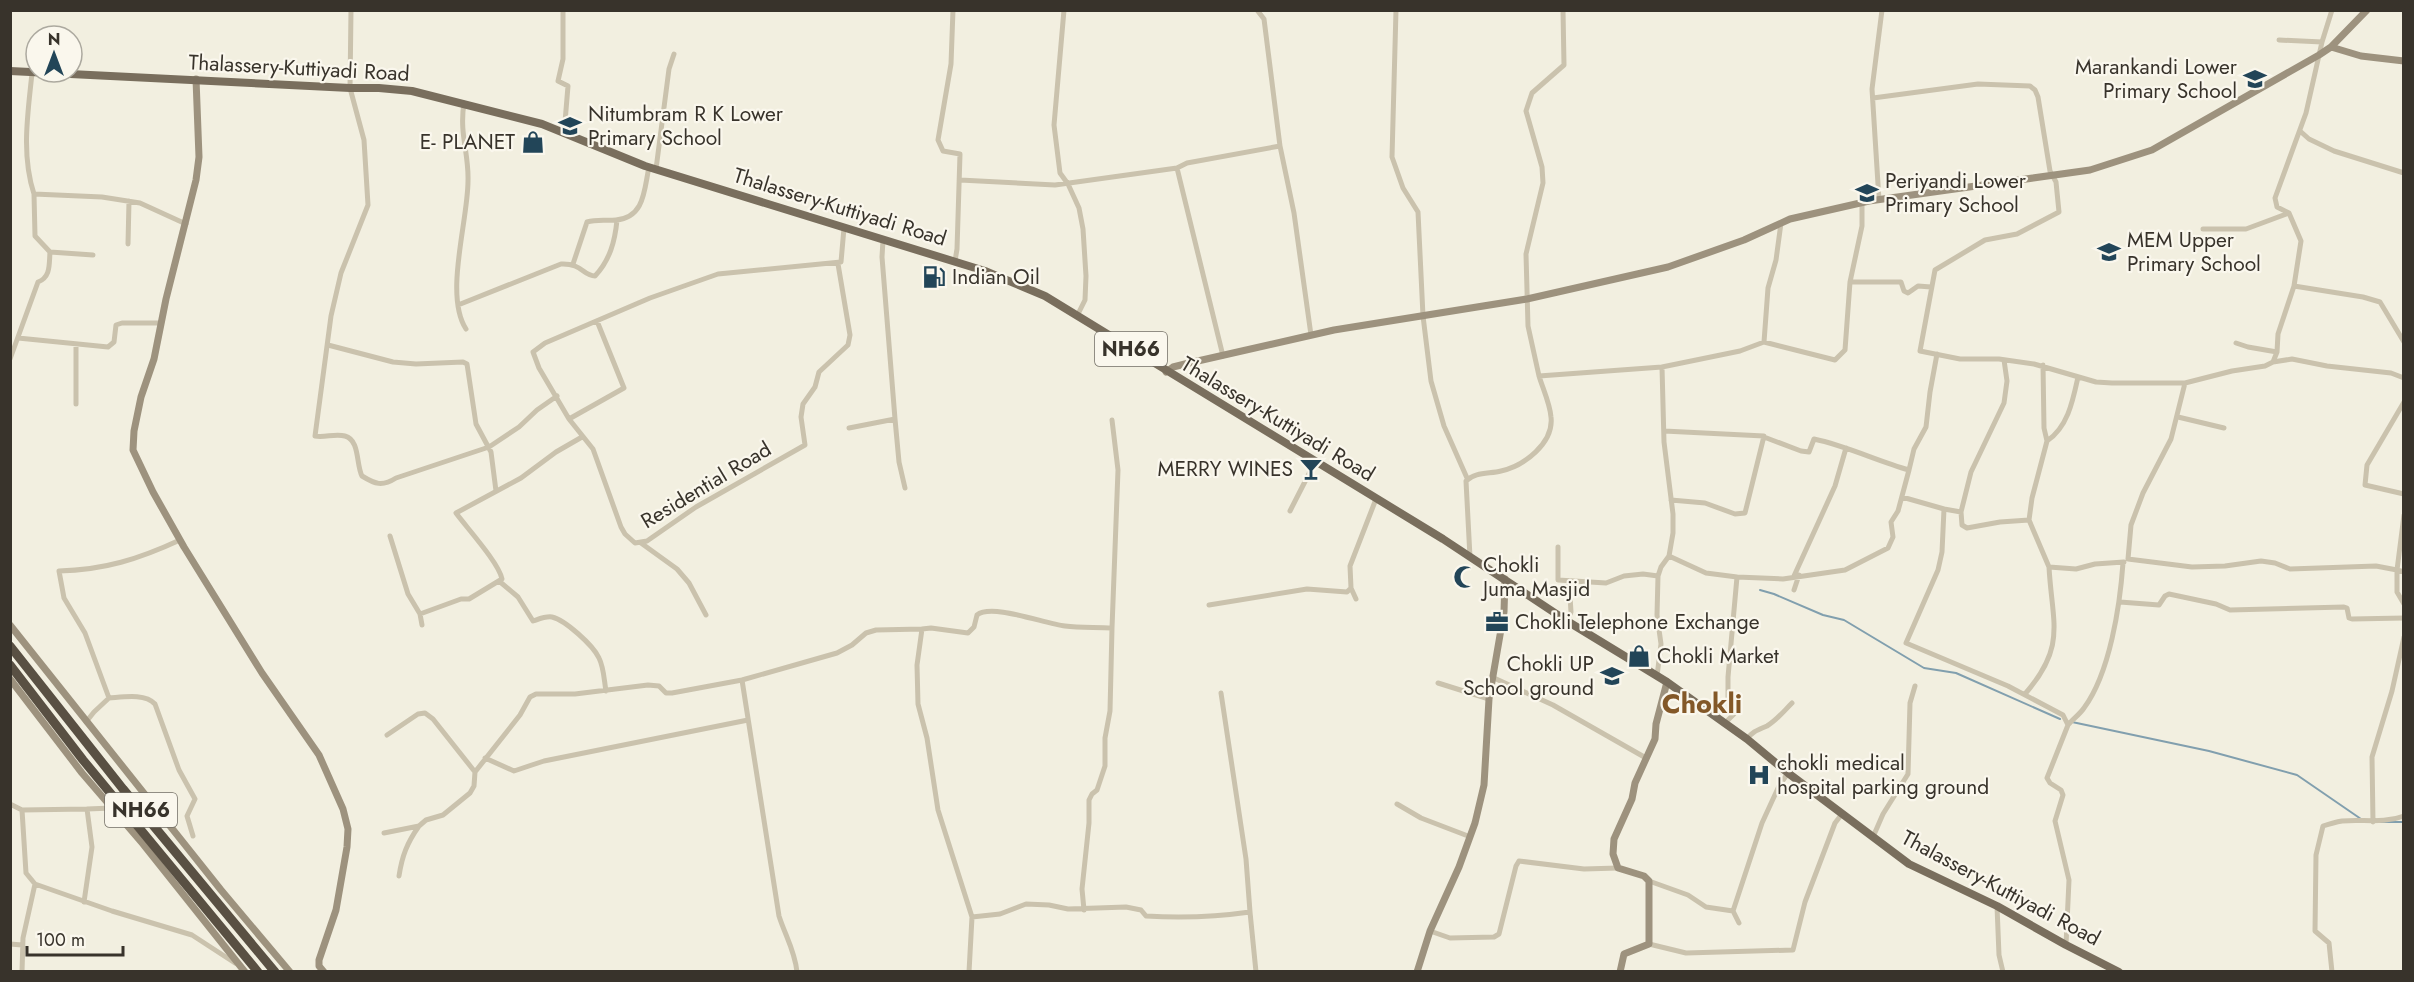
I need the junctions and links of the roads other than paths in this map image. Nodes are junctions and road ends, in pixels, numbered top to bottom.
1 (351, 10) edge
2 (563, 10) edge
3 (952, 10) edge
4 (1064, 10) edge
5 (1257, 10) edge
6 (1396, 10) edge
7 (1563, 10) edge
8 (1882, 10) edge
9 (2332, 10) edge
10 (2367, 10) edge
11 (2279, 40) dead end
12 (2322, 42) junction
13 (2331, 47) junction
14 (675, 54) dead end
15 (2319, 55) junction
16 (2403, 61) edge
17 (84, 75) edge
18 (196, 79) junction
19 (31, 84) edge
20 (350, 88) junction
21 (1873, 98) junction
22 (464, 103) junction
23 (2300, 131) junction
24 (564, 135) junction
25 (1280, 146) junction
26 (652, 168) junction
27 (1177, 168) junction
28 (2403, 172) edge
29 (2053, 176) junction
30 (960, 180) junction
31 (1068, 184) junction
32 (34, 194) junction
33 (1879, 200) junction
34 (129, 201) junction
35 (1862, 203) junction
36 (2289, 213) junction
37 (617, 220) junction
38 (1781, 223) junction
39 (186, 224) junction
40 (844, 228) junction
41 (2204, 229) dead end
42 (883, 240) junction
43 (128, 244) dead end
44 (50, 252) junction
45 (93, 255) dead end
46 (955, 261) junction
47 (573, 264) junction
48 (838, 264) junction
49 (1850, 282) junction
50 (2294, 286) junction
51 (1931, 287) junction
52 (1527, 299) junction
53 (458, 305) junction
54 (1078, 314) junction
55 (1423, 316) junction
56 (597, 321) junction
57 (161, 322) junction
58 (466, 329) dead end
59 (1311, 335) junction
60 (18, 338) junction
61 (1764, 342) junction
62 (2403, 342) edge
63 (2236, 343) dead end
64 (75, 344) junction
65 (328, 345) junction
66 (2277, 352) junction
67 (1937, 354) junction
68 (1223, 356) junction
69 (10, 359) edge
70 (2004, 360) junction
71 (2273, 362) junction
72 (2043, 365) junction
73 (1662, 367) junction
74 (1166, 372) junction
75 (1539, 376) junction
76 (2078, 377) junction
77 (2403, 378) edge
78 (2185, 383) junction
79 (556, 396) junction
80 (2403, 402) edge
81 (76, 404) dead end
82 (2178, 417) junction
83 (569, 419) junction
84 (895, 419) junction
85 (1112, 420) dead end
86 (849, 428) dead end
87 (2224, 428) dead end
88 (1664, 431) junction
89 (582, 437) junction
90 (1764, 437) junction
91 (2047, 441) junction
92 (489, 447) junction
93 (1846, 448) junction
94 (1315, 462) junction
95 (1909, 470) junction
96 (1467, 478) junction
97 (905, 488) dead end
98 (495, 491) junction
99 (2403, 494) edge
100 (1902, 497) junction
101 (1376, 499) junction
102 (1671, 500) junction
103 (1944, 509) junction
104 (1290, 511) dead end
105 (1961, 512) junction
106 (2403, 515) edge
107 (2029, 520) junction
108 (390, 536) dead end
109 (180, 540) junction
110 (638, 543) junction
111 (1558, 548) dead end
112 (632, 550) dead end
113 (1670, 556) junction
114 (1470, 557) junction
115 (2126, 561) junction
116 (2049, 567) junction
117 (2400, 571) edge
118 (1658, 576) junction
119 (1797, 576) junction
120 (1737, 578) junction
121 (1505, 579) junction
122 (499, 581) junction
123 (1569, 581) junction
124 (1351, 588) junction
125 (1794, 590) dead end
126 (1356, 599) dead end
127 (2120, 602) junction
128 (2403, 604) edge
129 (1209, 605) dead end
130 (420, 614) junction
131 (706, 615) dead end
132 (2403, 618) edge
133 (1567, 621) junction
134 (10, 625) edge
135 (422, 625) dead end
136 (1112, 628) junction
137 (922, 629) junction
138 (2403, 637) edge
139 (10, 646) edge
140 (10, 665) edge
141 (1657, 676) junction
142 (1494, 678) junction
143 (10, 679) edge
144 (742, 680) junction
145 (1438, 682) dead end
146 (1667, 682) junction
147 (1915, 686) dead end
148 (606, 691) junction
149 (1221, 693) dead end
150 (2025, 694) junction
151 (109, 698) junction
152 (1489, 699) junction
153 (1792, 703) dead end
154 (748, 720) junction
155 (86, 722) junction
156 (1725, 723) junction
157 (2068, 725) junction
158 (387, 735) dead end
159 (1747, 739) junction
160 (485, 758) junction
161 (1646, 758) junction
162 (475, 772) junction
163 (1788, 773) junction
164 (10, 804) edge
165 (1397, 804) dead end
166 (112, 808) junction
167 (87, 809) junction
168 (22, 810) junction
169 (1842, 814) junction
170 (2403, 816) edge
171 (2372, 822) junction
172 (419, 826) junction
173 (384, 833) dead end
174 (193, 836) dead end
175 (1468, 836) junction
176 (1873, 837) junction
177 (1618, 868) junction
178 (399, 876) dead end
179 (1649, 881) junction
180 (35, 884) junction
181 (84, 902) junction
182 (1997, 906) junction
183 (1084, 910) junction
184 (1733, 911) junction
185 (1250, 912) junction
186 (972, 917) junction
187 (1739, 923) dead end
188 (1430, 931) junction
189 (10, 944) edge
190 (1649, 944) junction
191 (22, 945) junction
192 (2066, 945) junction
193 (243, 969) edge
194 (22, 972) edge
195 (258, 972) edge
196 (275, 972) edge
197 (290, 972) edge
198 (324, 972) edge
199 (797, 972) edge
200 (969, 972) edge
201 (1256, 972) edge
202 (1417, 972) edge
203 (1620, 972) edge
204 (2002, 972) edge
205 (2119, 972) edge
206 (2332, 972) edge

1 - 20 street
2 - 24 street
3 - 30 street
4 - 31 street
5 - 25 street
6 - 55 street
7 - 52 street
8 - 21 street
9 - 12 street
10 - 13 main road
11 - 12 street
12 - 15 street
13 - 15 main road
13 - 16 main road
14 - 26 street
15 - 23 street
15 - 29 main road
17 - 18 main road, Thalassery-Kuttiyadi Road / NH66
18 - 20 main road, Thalassery-Kuttiyadi Road / NH66
18 - 39 main road
19 - 32 street
20 - 22 main road, Thalassery-Kuttiyadi Road / NH66
20 - 65 street
21 - 29 street
21 - 33 street
22 - 24 main road, Thalassery-Kuttiyadi Road / NH66
22 - 53 street
23 - 28 street
23 - 36 street
24 - 26 main road, Thalassery-Kuttiyadi Road / NH66
25 - 27 street
25 - 59 street
26 - 37 street
26 - 40 main road, Thalassery-Kuttiyadi Road / NH66
27 - 31 street
27 - 68 street
29 - 33 main road
29 - 51 street
30 - 31 street
30 - 46 street
31 - 54 street
32 - 34 street
32 - 44 street
33 - 35 main road
34 - 39 street
34 - 43 street
35 - 38 main road
35 - 49 street
36 - 41 street
36 - 50 street
37 - 47 street
37 - 47 street
38 - 52 main road
38 - 61 street
39 - 57 main road
40 - 42 main road, Thalassery-Kuttiyadi Road / NH66
40 - 48 street
42 - 46 main road, Thalassery-Kuttiyadi Road / NH66
42 - 84 street
44 - 45 street
44 - 60 street
46 - 54 main road, Thalassery-Kuttiyadi Road / NH66
47 - 53 street
48 - 56 street
48 - 110 street, Residential Road
49 - 51 street
49 - 61 street
50 - 62 street
50 - 66 street
51 - 67 street
52 - 55 main road
52 - 75 street
53 - 58 street
54 - 74 main road, Thalassery-Kuttiyadi Road / NH66
55 - 59 main road
55 - 96 street
56 - 79 street, Residential Road
56 - 83 street
57 - 64 street
57 - 109 main road
59 - 68 main road
60 - 64 street
60 - 69 street
61 - 73 street
63 - 66 street
64 - 81 street
65 - 92 street
65 - 92 street
66 - 71 street
67 - 70 street
67 - 95 street
68 - 74 main road
70 - 72 street
70 - 105 street
71 - 77 street
71 - 78 street
72 - 76 street
72 - 91 street
73 - 75 street
73 - 88 street
74 - 94 main road, Thalassery-Kuttiyadi Road / NH66
75 - 96 street
76 - 78 street
76 - 91 street
78 - 82 street
79 - 83 street, Residential Road
79 - 92 street
80 - 99 street
82 - 87 street
82 - 115 street
83 - 89 street, Residential Road
84 - 86 street
84 - 97 street
85 - 136 street
88 - 90 street
88 - 102 street
89 - 98 street
89 - 110 street, Residential Road
90 - 93 street
90 - 102 street
91 - 107 street
92 - 98 street
93 - 95 street
93 - 119 street
94 - 101 main road, Thalassery-Kuttiyadi Road / NH66
94 - 104 street
95 - 100 street
96 - 114 street
98 - 122 street
100 - 103 street
100 - 119 street
101 - 114 main road, Thalassery-Kuttiyadi Road / NH66
101 - 124 street
102 - 113 street
103 - 105 street
103 - 150 street
105 - 107 street
106 - 117 street
107 - 116 street
108 - 130 street
109 - 151 street
109 - 198 main road
110 - 112 street
110 - 131 street
111 - 123 street
113 - 118 street
113 - 120 street
114 - 121 main road, Thalassery-Kuttiyadi Road / NH66
115 - 116 street
115 - 117 street
115 - 127 street
116 - 150 street
117 - 128 street
118 - 123 street
118 - 141 street
119 - 120 street
119 - 125 street
120 - 156 street
121 - 133 main road, Thalassery-Kuttiyadi Road / NH66
121 - 142 main road
122 - 130 street
122 - 148 street
123 - 133 street
124 - 126 street
124 - 129 street
127 - 132 street
127 - 157 street
130 - 135 street
133 - 141 main road, Thalassery-Kuttiyadi Road / NH66
134 - 155 main road
136 - 137 street
136 - 183 street
137 - 144 street
137 - 186 street
138 - 171 street
139 - 196 highway, NH66
140 - 195 highway, NH66
141 - 146 main road, Thalassery-Kuttiyadi Road / NH66
142 - 152 main road
142 - 161 street
143 - 166 main road
144 - 148 street
144 - 154 street
145 - 152 street
146 - 156 main road, Thalassery-Kuttiyadi Road / NH66
146 - 161 main road
147 - 176 street
148 - 160 street
149 - 185 street
150 - 157 street
151 - 155 street
151 - 174 street
152 - 175 main road
153 - 159 street
154 - 160 street
154 - 199 street
155 - 197 main road
156 - 159 main road, Thalassery-Kuttiyadi Road / NH66
157 - 192 street
158 - 162 street
159 - 163 main road, Thalassery-Kuttiyadi Road / NH66
160 - 162 street
161 - 177 main road
162 - 172 street
163 - 169 main road, Thalassery-Kuttiyadi Road / NH66
163 - 184 street
164 - 168 street
165 - 175 street
166 - 167 street
166 - 193 main road
167 - 168 street
167 - 181 street
168 - 180 street
169 - 176 main road, Thalassery-Kuttiyadi Road / NH66
169 - 190 street
170 - 171 street
171 - 206 street
172 - 173 street
172 - 178 street
175 - 188 main road
176 - 182 main road, Thalassery-Kuttiyadi Road / NH66
177 - 179 main road
177 - 188 street
179 - 184 street
179 - 190 main road
180 - 181 street
180 - 191 street
181 - 193 street
182 - 192 main road, Thalassery-Kuttiyadi Road / NH66
182 - 204 street
183 - 185 street
183 - 186 street
184 - 187 street
185 - 201 street
186 - 200 street
188 - 202 main road
189 - 191 street
190 - 203 main road
191 - 194 street
192 - 205 main road, Thalassery-Kuttiyadi Road / NH66

